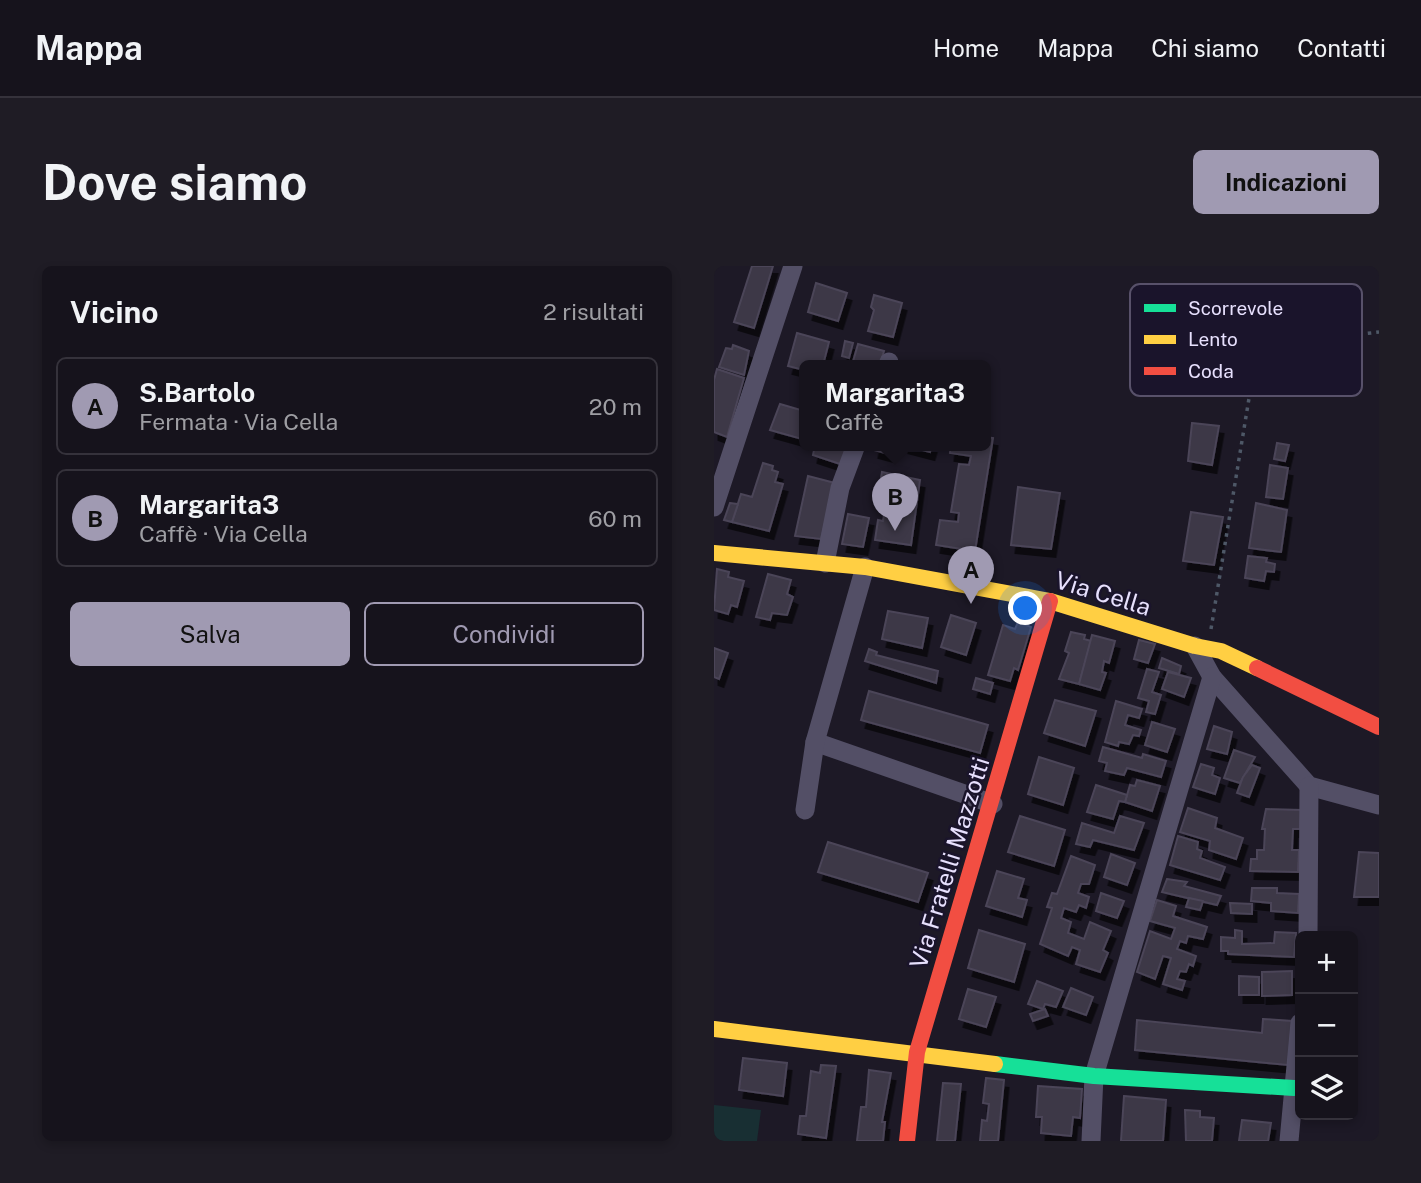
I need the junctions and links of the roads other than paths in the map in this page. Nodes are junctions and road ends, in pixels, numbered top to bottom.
1 (793, 266) edge
2 (854, 451) edge
3 (714, 507) edge
4 (714, 553) edge
5 (825, 563) junction
6 (865, 567) junction
7 (1051, 601) junction
8 (1201, 647) junction
9 (1212, 677) junction
10 (1379, 727) edge
11 (815, 742) junction
12 (1310, 786) junction
13 (993, 804) junction
14 (1379, 805) edge
15 (805, 810) dead end
16 (1308, 931) edge
17 (714, 1029) edge
18 (917, 1052) junction
19 (1297, 1057) edge
20 (1094, 1076) junction
21 (1294, 1088) junction
22 (907, 1141) edge
23 (1091, 1141) edge
24 (1289, 1141) edge

1 - 3 street
2 - 5 street
4 - 5 street, Via Cella
5 - 6 street, Via Cella
6 - 7 street, Via Cella
6 - 11 street
7 - 8 street, Via Cella
7 - 13 street, Via Fratelli Mazzotti
8 - 9 street
8 - 10 street, Via Cella
9 - 12 street
9 - 20 street
11 - 13 street
11 - 15 street
12 - 14 street
12 - 16 street
13 - 18 street, Via Fratelli Mazzotti
17 - 18 street
18 - 20 street
18 - 22 street, Via Fratelli Mazzotti
19 - 21 street
20 - 21 street
20 - 23 street
21 - 24 street

